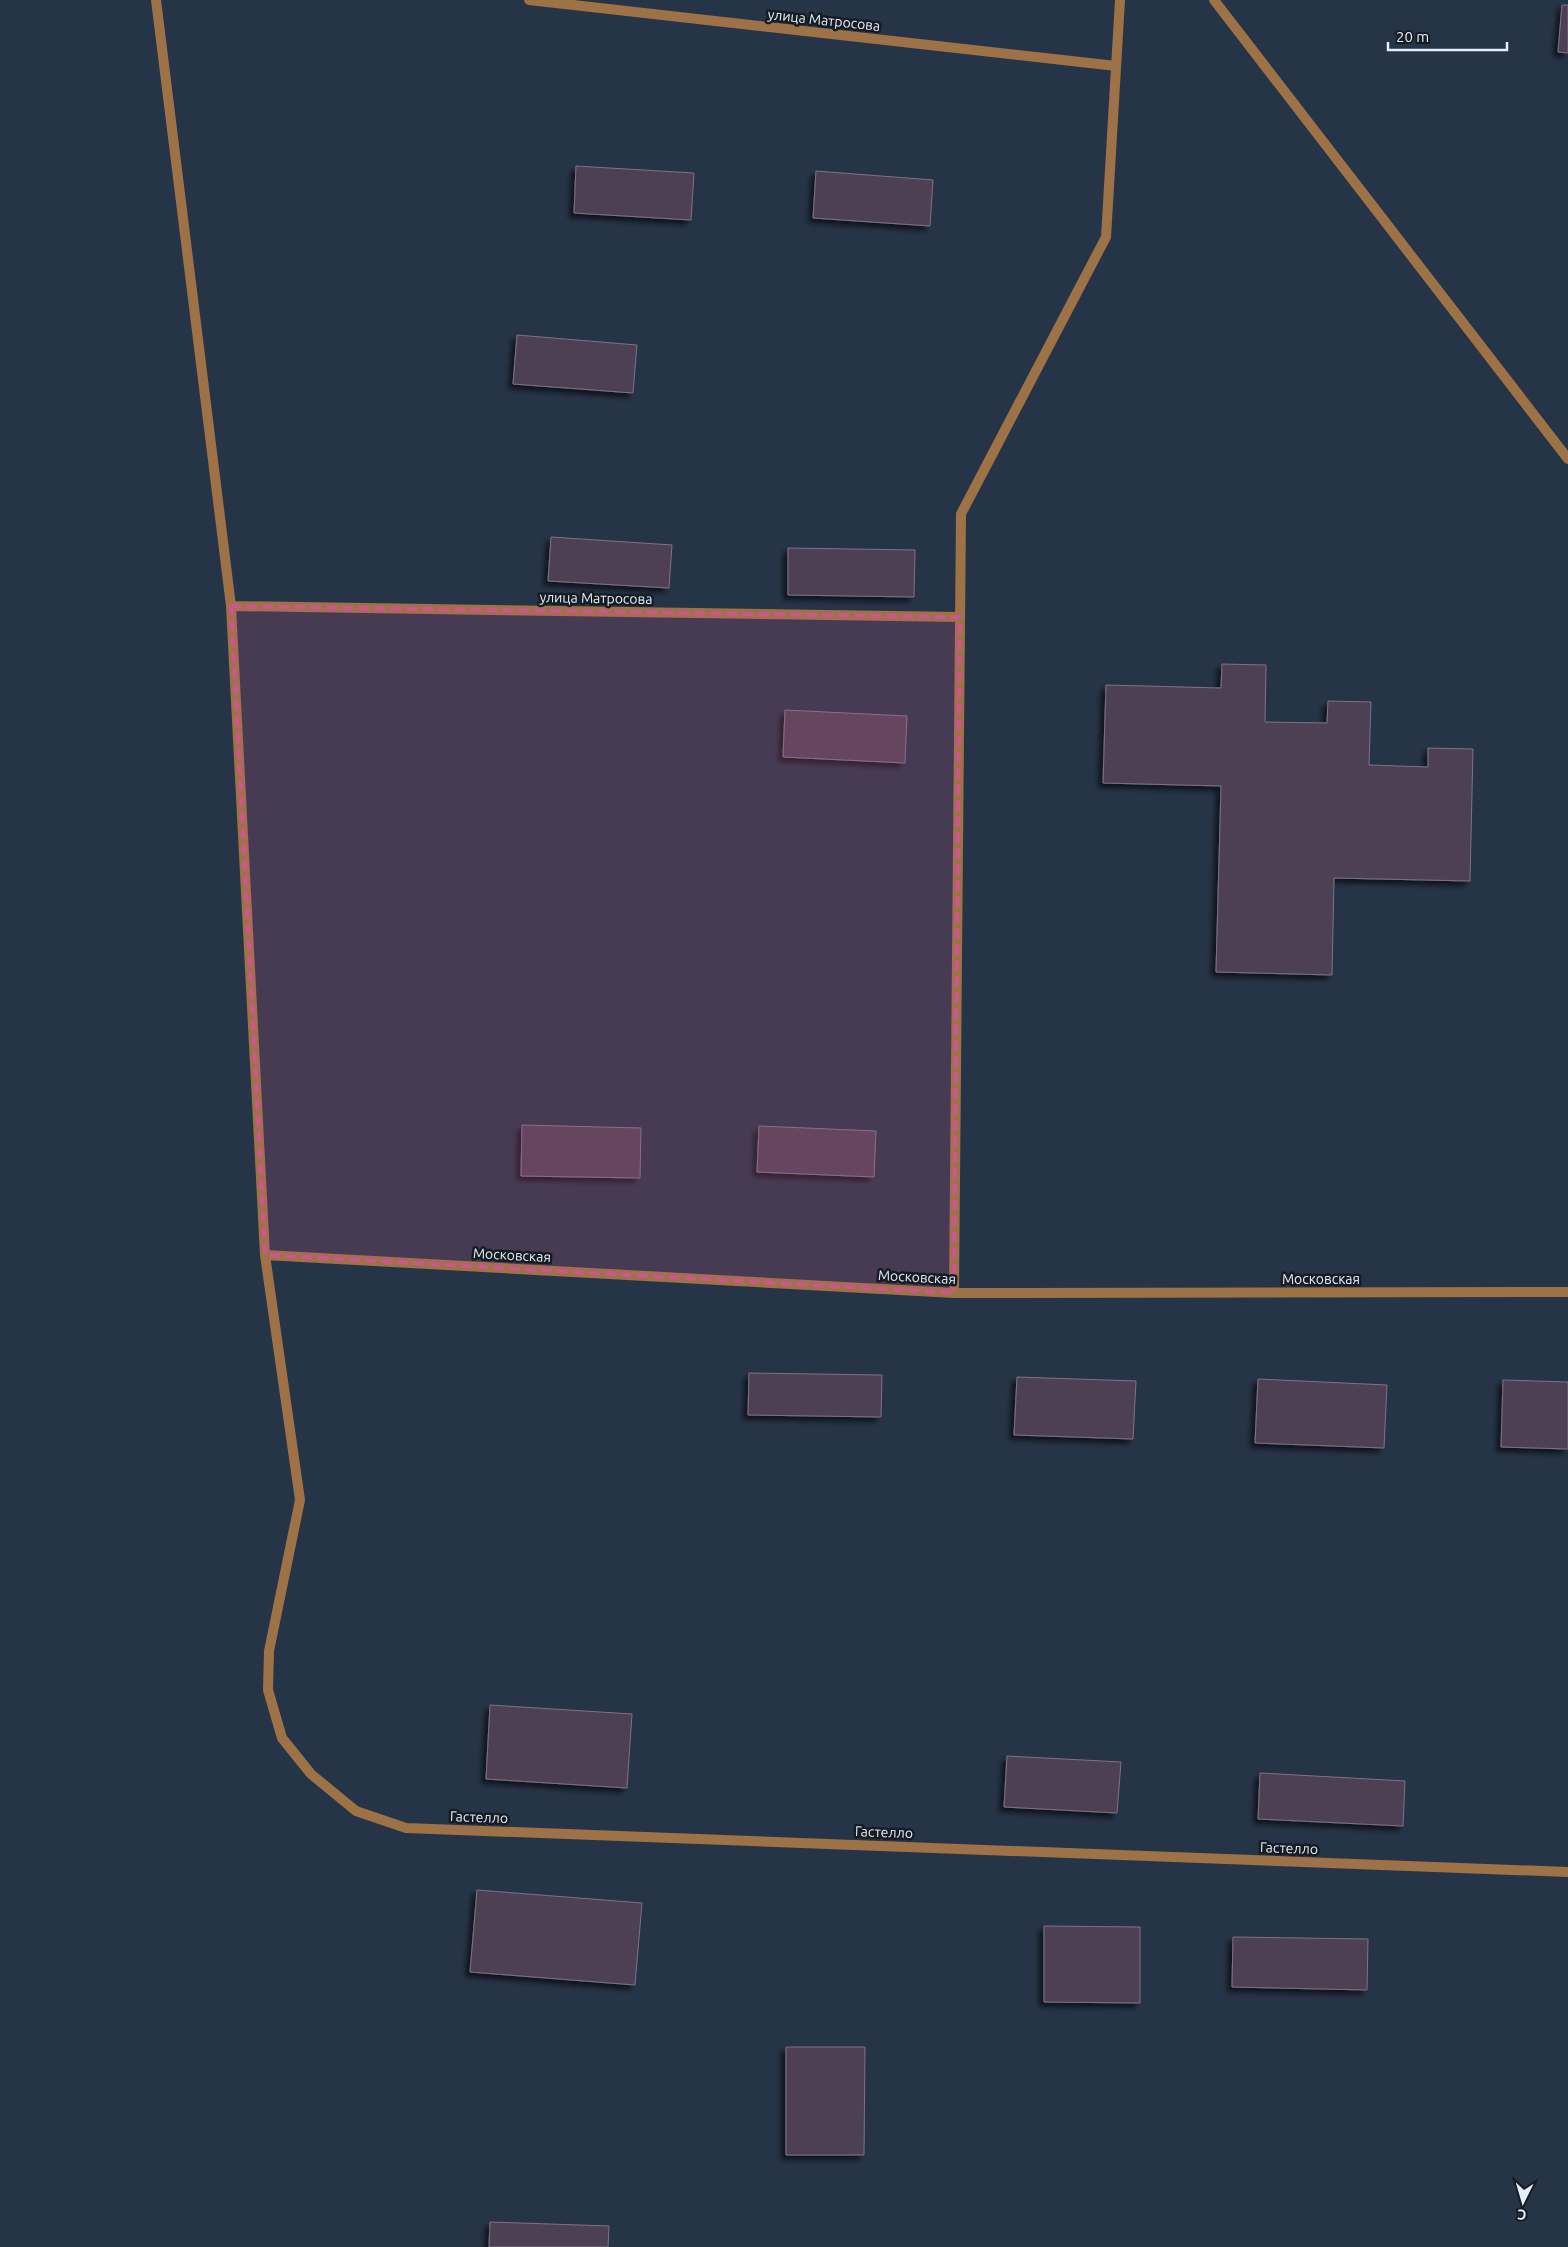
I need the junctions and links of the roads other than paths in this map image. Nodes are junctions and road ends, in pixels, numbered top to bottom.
1 (156, 0) edge
2 (529, 0) edge
3 (1120, 0) edge
4 (1214, 0) edge
5 (1116, 66) junction
6 (1568, 459) edge
7 (231, 606) junction
8 (960, 617) junction
9 (265, 1255) junction
10 (1568, 1292) edge
11 (954, 1293) junction
12 (1568, 1872) edge

1 - 7 street, Гастелло
2 - 5 street, улица Матросова
3 - 5 street
4 - 6 street
5 - 8 street
7 - 8 street, улица Матросова
7 - 9 street, Гастелло
8 - 11 street
9 - 11 street, Московская
9 - 12 street, Гастелло
10 - 11 street, Московская

